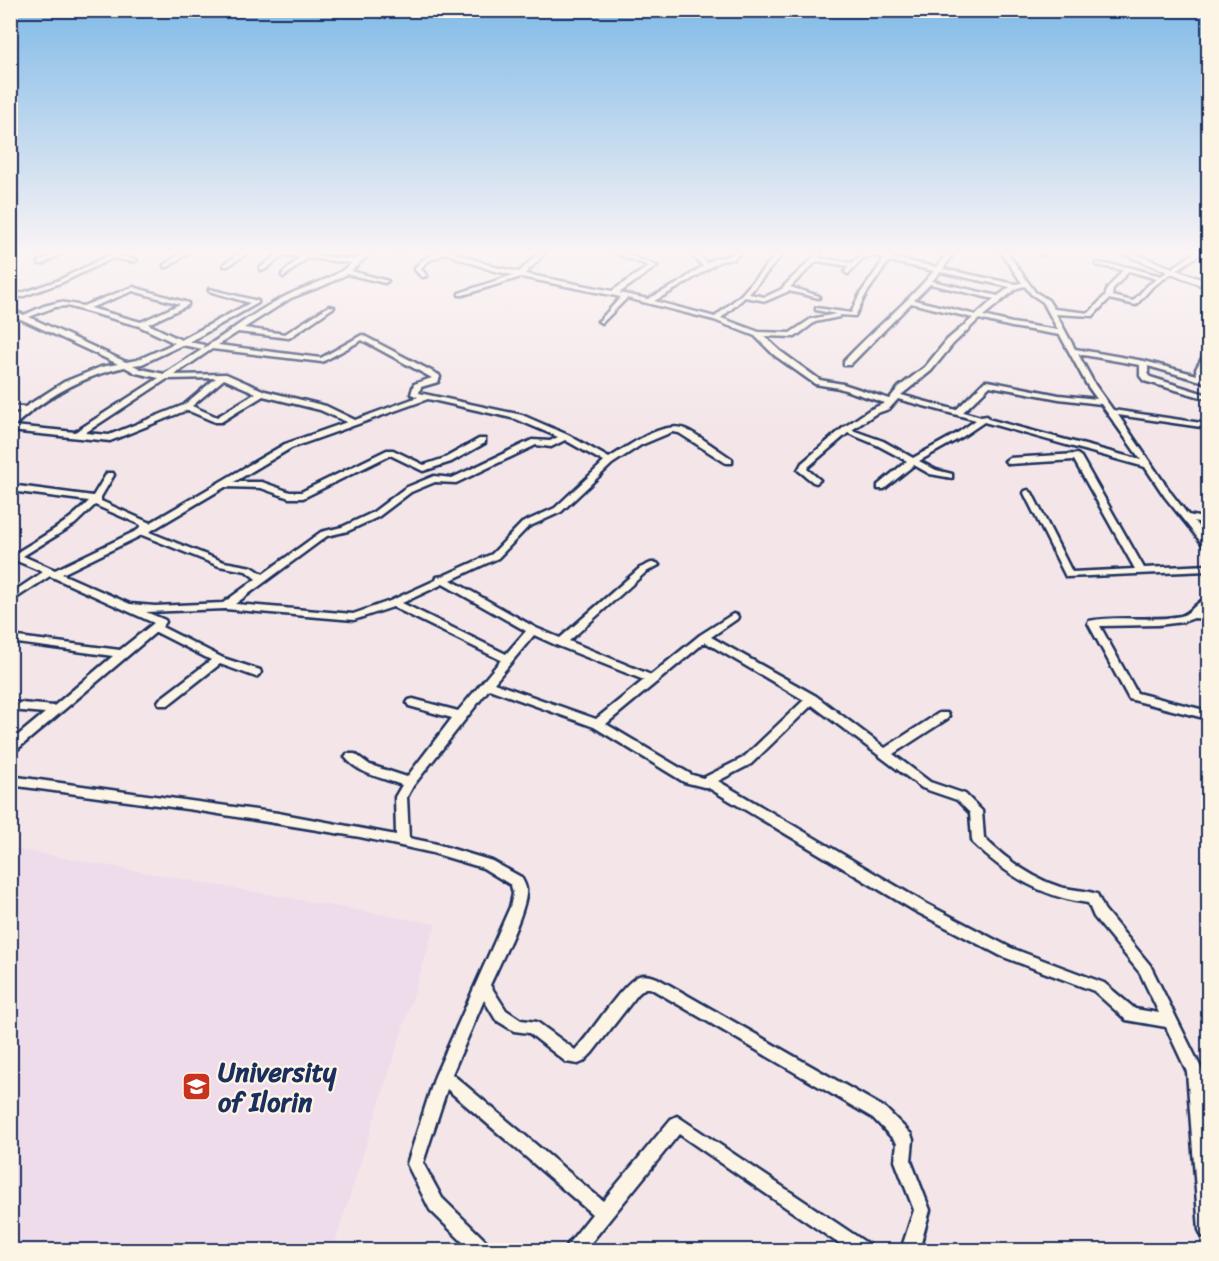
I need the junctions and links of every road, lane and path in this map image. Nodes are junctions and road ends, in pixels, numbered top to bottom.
1 (42, 310) edge
2 (90, 310) edge
3 (173, 310) edge
4 (241, 310) edge
5 (270, 310) edge
6 (327, 310) edge
7 (613, 310) edge
8 (679, 310) edge
9 (727, 310) edge
10 (821, 310) edge
11 (857, 310) edge
12 (899, 310) edge
13 (951, 310) edge
14 (986, 310) edge
15 (1096, 310) edge
16 (10, 311) edge
17 (1052, 311) joint
18 (846, 316) junction
19 (980, 316) junction
20 (24, 317) junction
21 (716, 319) junction
22 (602, 321) dead end
23 (142, 324) junction
24 (239, 330) junction
25 (1064, 333) junction
26 (758, 334) junction
27 (179, 342) junction
28 (201, 347) dead end
29 (212, 347) junction
30 (1074, 351) junction
31 (1209, 355) edge
32 (847, 363) dead end
33 (1144, 363) junction
34 (124, 366) junction
35 (223, 376) junction
36 (167, 377) junction
37 (1205, 381) edge
38 (262, 393) junction
39 (426, 397) junction
40 (1209, 397) edge
41 (893, 399) junction
42 (1103, 402) junction
43 (187, 407) junction
44 (10, 408) edge
45 (26, 410) junction
46 (958, 412) junction
47 (1111, 412) junction
48 (984, 418) junction
49 (353, 422) junction
50 (10, 426) edge
51 (1209, 426) edge
52 (846, 430) junction
53 (76, 435) junction
54 (565, 437) junction
55 (482, 441) dead end
56 (1089, 447) junction
57 (1077, 457) junction
58 (729, 461) dead end
59 (913, 461) junction
60 (1009, 461) dead end
61 (609, 462) junction
62 (1148, 465) junction
63 (110, 475) dead end
64 (949, 476) dead end
65 (816, 480) dead end
66 (223, 484) junction
67 (881, 487) dead end
68 (10, 488) edge
69 (1028, 493) dead end
70 (97, 500) junction
71 (1187, 516) junction
72 (1209, 522) edge
73 (142, 532) junction
74 (1209, 545) edge
75 (15, 555) edge
76 (654, 565) dead end
77 (1209, 568) edge
78 (1141, 570) junction
79 (53, 572) junction
80 (262, 578) junction
81 (441, 579) junction
82 (10, 599) edge
83 (1209, 601) edge
84 (394, 603) junction
85 (225, 606) junction
86 (128, 607) junction
87 (1191, 615) junction
88 (1209, 616) edge
89 (733, 617) dead end
90 (156, 628) junction
91 (532, 630) junction
92 (704, 637) junction
93 (10, 639) edge
94 (560, 643) junction
95 (121, 654) junction
96 (507, 659) junction
97 (219, 660) junction
98 (256, 673) dead end
99 (651, 679) junction
100 (488, 685) junction
101 (812, 699) junction
102 (164, 702) dead end
103 (413, 704) dead end
104 (10, 706) edge
105 (53, 710) junction
106 (1209, 715) edge
107 (460, 716) junction
108 (943, 716) dead end
109 (598, 724) junction
110 (10, 749) edge
111 (886, 753) junction
112 (351, 757) dead end
113 (10, 780) edge
114 (709, 782) junction
115 (409, 783) junction
116 (403, 841) junction
117 (483, 986) junction
118 (1170, 1021) junction
119 (443, 1076) junction
120 (603, 1213) junction
121 (1209, 1230) edge
122 (483, 1251) edge
123 (574, 1251) edge
124 (862, 1251) edge
125 (910, 1251) edge

1 - 20 street
2 - 23 street
3 - 23 street
4 - 27 street
5 - 24 street
6 - 24 street
7 - 22 street
8 - 21 street
9 - 21 street
10 - 18 street
11 - 18 street
12 - 32 street
13 - 19 street
14 - 19 street
15 - 17 street
16 - 20 street
17 - 25 street
18 - 26 street
19 - 25 street
19 - 41 street
20 - 34 street
21 - 26 street
23 - 27 street
24 - 29 street
25 - 30 street
26 - 41 street
27 - 28 street
27 - 34 street
29 - 36 street
29 - 39 street
30 - 33 street
30 - 42 street
31 - 37 street
33 - 37 street
33 - 40 street
34 - 36 street
34 - 45 street
35 - 36 street
35 - 38 street
35 - 43 street
36 - 53 street
38 - 43 street
38 - 49 street
39 - 49 street
39 - 54 street
41 - 46 street
41 - 52 street
42 - 46 street
42 - 47 street
43 - 53 street
44 - 45 street
45 - 50 street
46 - 48 street
47 - 51 street
47 - 62 street
48 - 56 street
48 - 59 street
49 - 66 street
50 - 53 street
52 - 59 street
52 - 65 street
54 - 61 street
54 - 80 street
55 - 66 street
56 - 57 street
56 - 62 street
57 - 60 street
57 - 78 street
58 - 61 street
59 - 64 street
59 - 67 street
61 - 81 street
62 - 71 street
63 - 70 street
66 - 73 street
68 - 70 street
69 - 78 street
70 - 73 street
70 - 75 street
71 - 72 street
71 - 74 street
73 - 79 street
73 - 80 street
75 - 79 street
76 - 94 street
77 - 78 street
79 - 82 street
79 - 86 street
80 - 85 street
81 - 84 street
81 - 91 street
83 - 87 street
84 - 85 street
84 - 96 street
85 - 86 street
86 - 90 street
87 - 88 street
87 - 106 street
89 - 92 street
90 - 95 street
90 - 97 street
91 - 94 street
91 - 96 street
92 - 99 street
92 - 101 street
93 - 95 street
94 - 99 street
95 - 105 street
96 - 100 street
97 - 98 street
97 - 102 street
99 - 109 street
100 - 107 street
100 - 109 street
101 - 111 street
101 - 114 street
103 - 107 street
104 - 105 street
105 - 110 street
107 - 115 street
108 - 111 street
109 - 114 street
111 - 118 street
112 - 115 street
113 - 116 street
114 - 118 street
115 - 116 street
116 - 117 street
117 - 119 street
117 - 125 street
118 - 121 street
119 - 120 street
119 - 122 street
120 - 123 street
120 - 124 street

